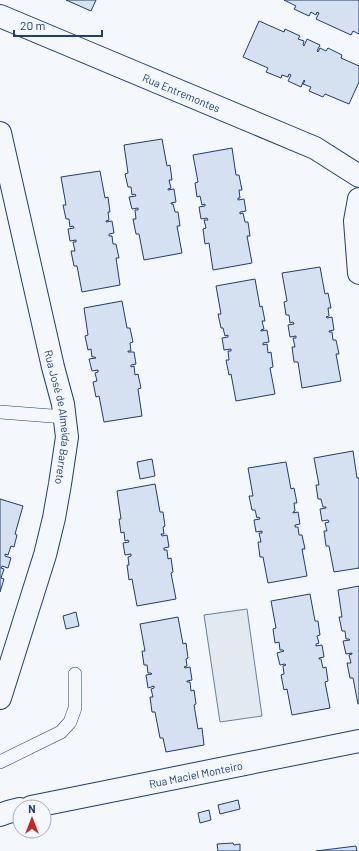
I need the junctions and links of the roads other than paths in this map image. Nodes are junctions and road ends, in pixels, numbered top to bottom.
1 (0, 16) edge
2 (0, 133) edge
3 (359, 176) edge
4 (359, 199) edge
5 (359, 273) edge
6 (0, 412) edge
7 (65, 417) junction
8 (74, 674) dead end
9 (0, 698) edge
10 (359, 741) edge
11 (0, 762) edge
12 (52, 803) edge
13 (12, 811) edge
14 (0, 815) edge

1 - 3 street, Rua Entremontes
2 - 7 street, Rua José de Almeida Barreto
4 - 5 street
6 - 7 lane
7 - 9 street, Rua José de Almeida Barreto
8 - 11 lane
10 - 12 street, Rua Maciel Monteiro
13 - 14 street

